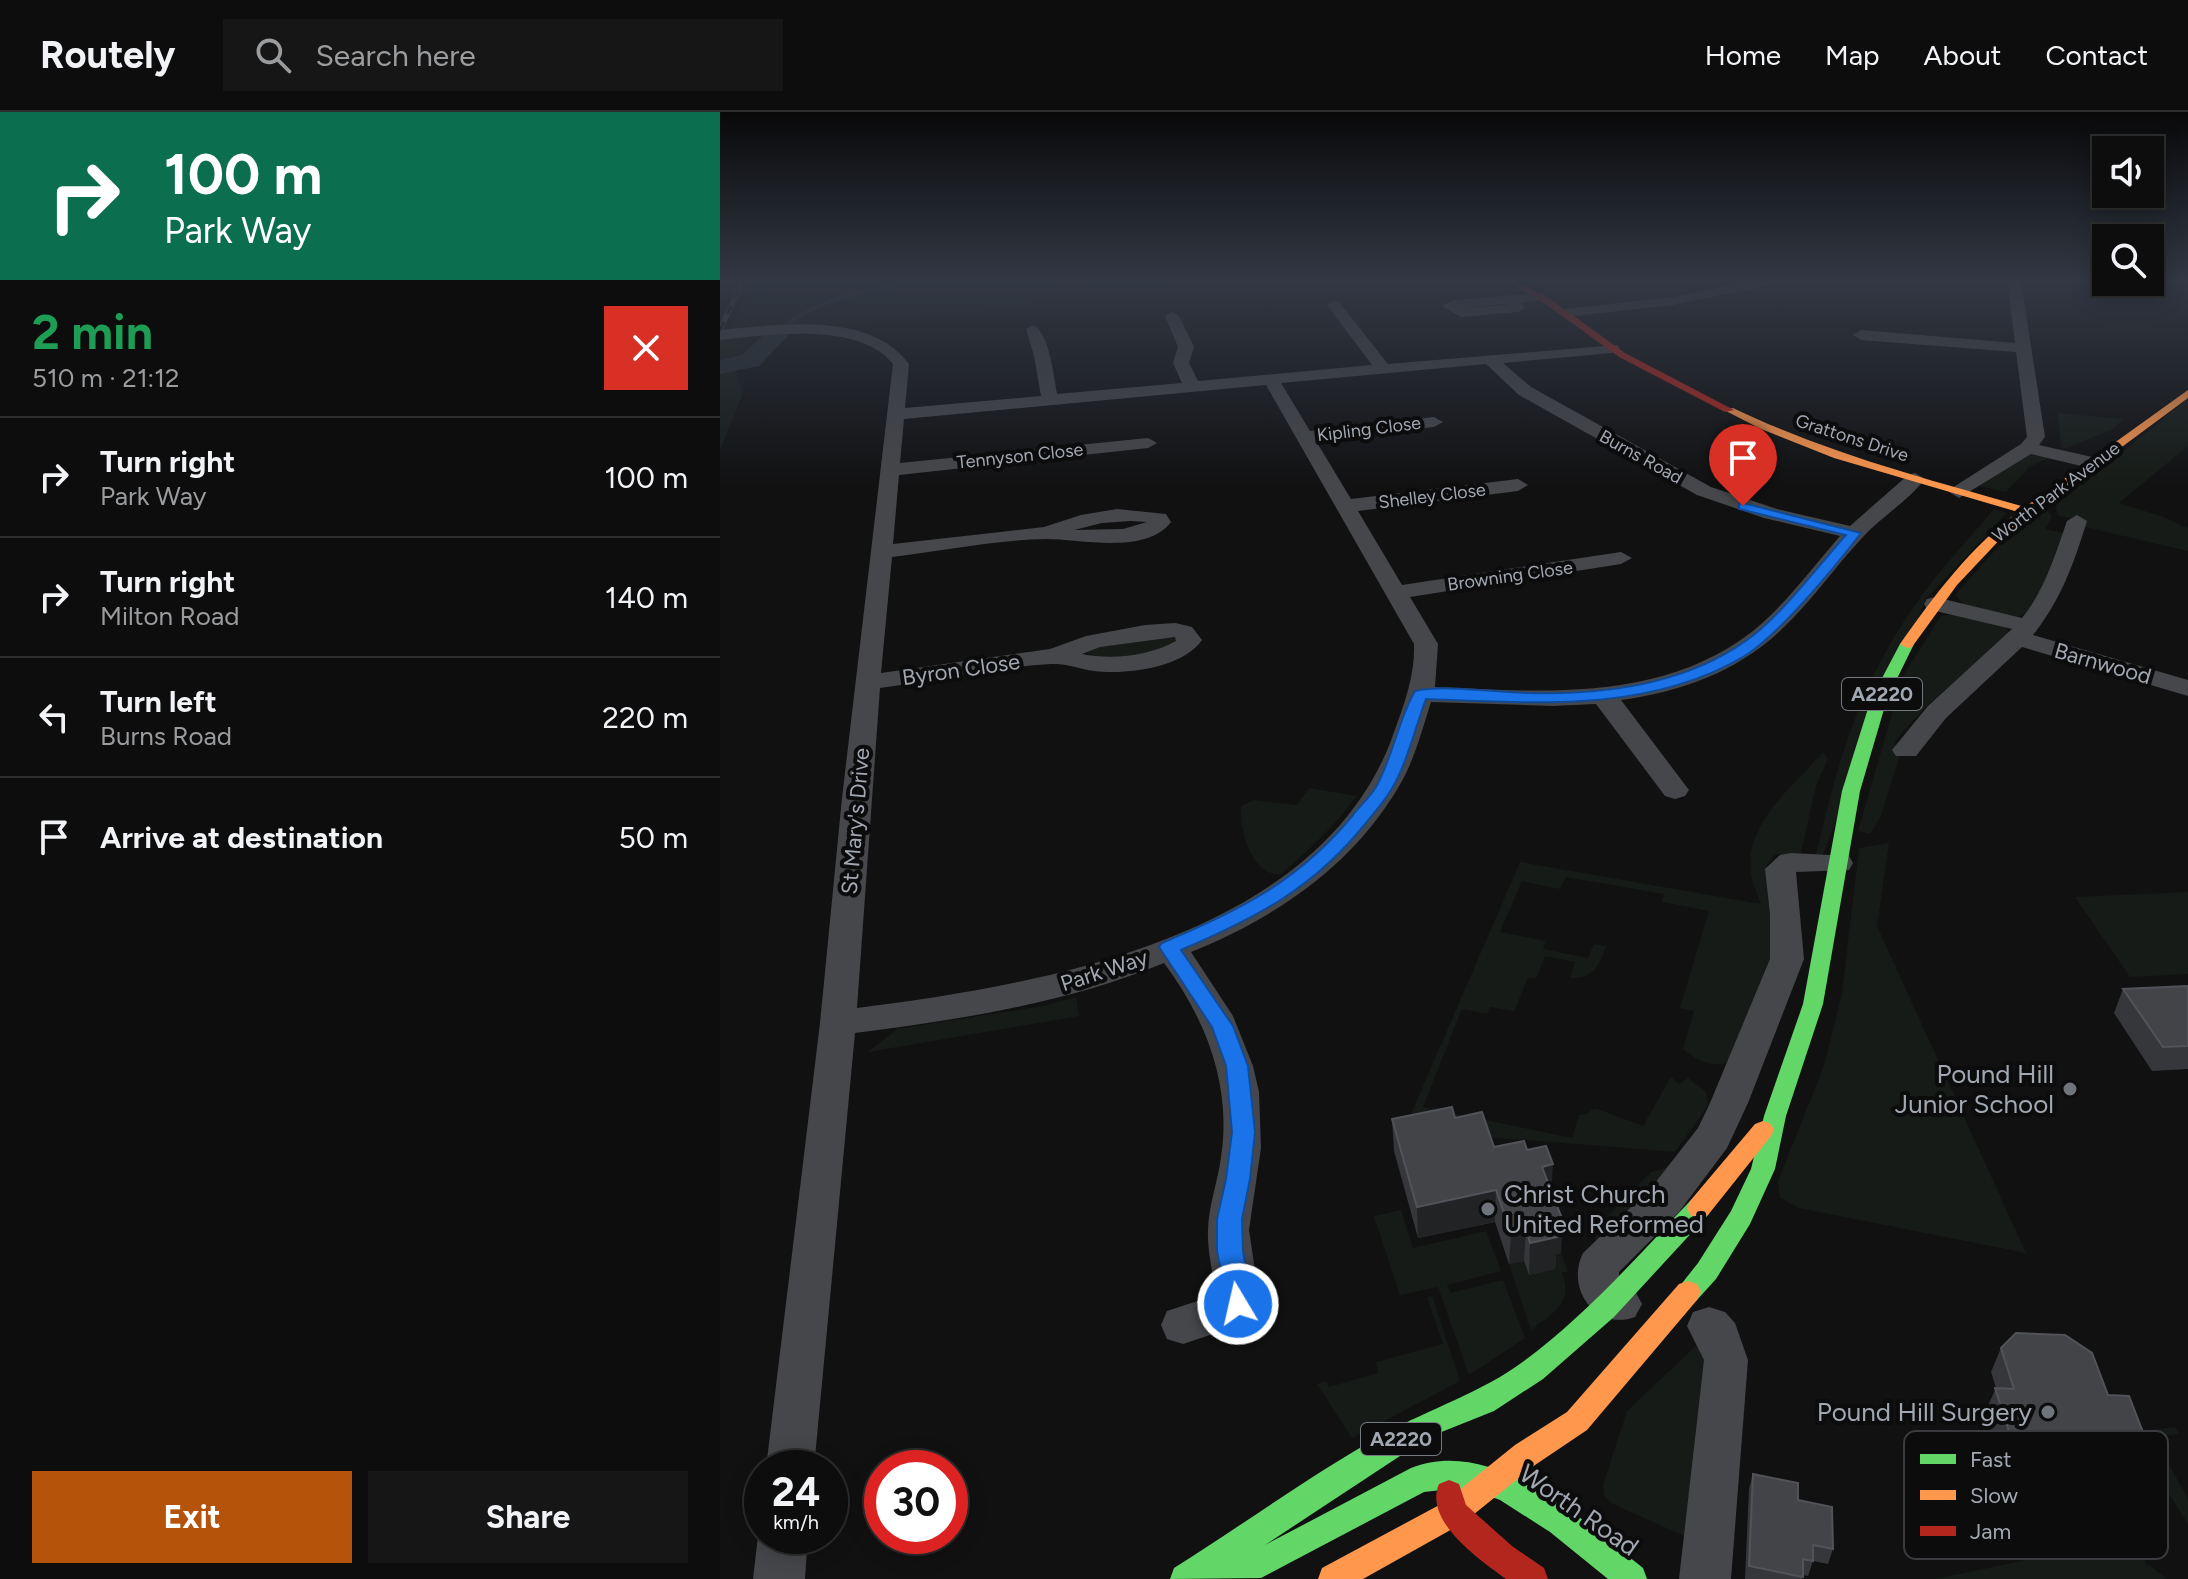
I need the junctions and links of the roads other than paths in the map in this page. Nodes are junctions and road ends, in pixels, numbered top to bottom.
1 (890, 349) edge
2 (1040, 349) edge
3 (1185, 349) edge
4 (1368, 349) edge
5 (1597, 349) edge
6 (1615, 349) edge
7 (2022, 349) edge
8 (1490, 360) junction
9 (1384, 370) junction
10 (1271, 380) junction
11 (1193, 388) junction
12 (2188, 393) edge
13 (1050, 401) junction
14 (897, 414) junction
15 (1434, 422) dead end
16 (1304, 437) junction
17 (1148, 443) dead end
18 (2028, 448) junction
19 (2094, 463) junction
20 (892, 470) junction
21 (1915, 479) junction
22 (1518, 485) dead end
23 (1959, 492) junction
24 (1347, 506) junction
25 (2027, 511) junction
26 (2077, 521) dead end
27 (1048, 533) dead end
28 (1854, 533) junction
29 (882, 552) junction
30 (1621, 558) dead end
31 (1398, 592) junction
32 (1935, 604) junction
33 (2023, 632) junction
34 (1054, 656) dead end
35 (869, 682) junction
36 (2188, 688) edge
37 (1420, 694) junction
38 (1604, 696) junction
39 (1906, 750) dead end
40 (1675, 790) dead end
41 (1838, 863) junction
42 (1169, 947) junction
43 (838, 1023) junction
44 (1775, 1116) junction
45 (1616, 1300) junction
46 (1183, 1325) dead end
47 (1709, 1326) dead end
48 (1656, 1333) junction
49 (1491, 1399) junction
50 (1467, 1425) dead end
51 (792, 1450) edge
52 (1451, 1466) junction
53 (1490, 1482) junction
54 (1453, 1513) junction
55 (781, 1554) edge
56 (779, 1579) edge
57 (1185, 1579) edge
58 (1198, 1579) edge
59 (1333, 1579) edge
60 (1533, 1579) edge
61 (1632, 1579) edge
62 (1705, 1579) edge

1 - 14 street, St Mary's Drive
2 - 13 street
3 - 11 street
4 - 9 street
5 - 8 street
6 - 21 main road, Grattons Drive
7 - 18 street
8 - 9 street
8 - 28 street, Burns Road
9 - 10 street
10 - 11 street
10 - 16 street, Park Way
11 - 13 street
12 - 19 main road, Worth Park Avenue / A2220
13 - 14 street
14 - 20 street, St Mary's Drive
15 - 16 street, Kipling Close
16 - 24 street, Park Way
17 - 20 street, Tennyson Close
18 - 19 street
18 - 23 street
19 - 25 main road, Worth Park Avenue / A2220
20 - 29 street, St Mary's Drive
21 - 23 main road, Grattons Drive
21 - 28 street
22 - 24 street, Shelley Close
23 - 25 main road, Grattons Drive
24 - 31 street, Park Way
25 - 32 main road, Worth Park Avenue / A2220
26 - 33 street, Worth Park Avenue
27 - 29 street
28 - 38 street
29 - 35 street, St Mary's Drive
30 - 31 street, Browning Close
31 - 37 street, Park Way
32 - 33 street
32 - 41 main road, Worth Park Avenue / A2220
33 - 36 street, Barnwood
33 - 39 street, Worth Park Avenue
34 - 35 street, Byron Close
35 - 43 street, St Mary's Drive
37 - 38 street
37 - 42 street, Park Way
38 - 40 street
41 - 44 main road, Worth Park Avenue / A2220
41 - 45 street
42 - 43 street, Park Way
42 - 46 street
43 - 51 street, St Mary's Drive
44 - 45 main road, Worth Park Avenue / A2220
44 - 48 main road, Worth Park Avenue / A2220
45 - 48 street
45 - 49 main road, A2220
47 - 62 street
48 - 53 main road, Worth Park Avenue / A2220
49 - 50 main road
49 - 57 main road, A2220
52 - 53 main road, Worth Road
52 - 54 main road
52 - 58 main road, Worth Road
53 - 54 main road, A2220
53 - 61 main road, Worth Road
54 - 59 main road, A2220
54 - 60 main road
55 - 56 street

